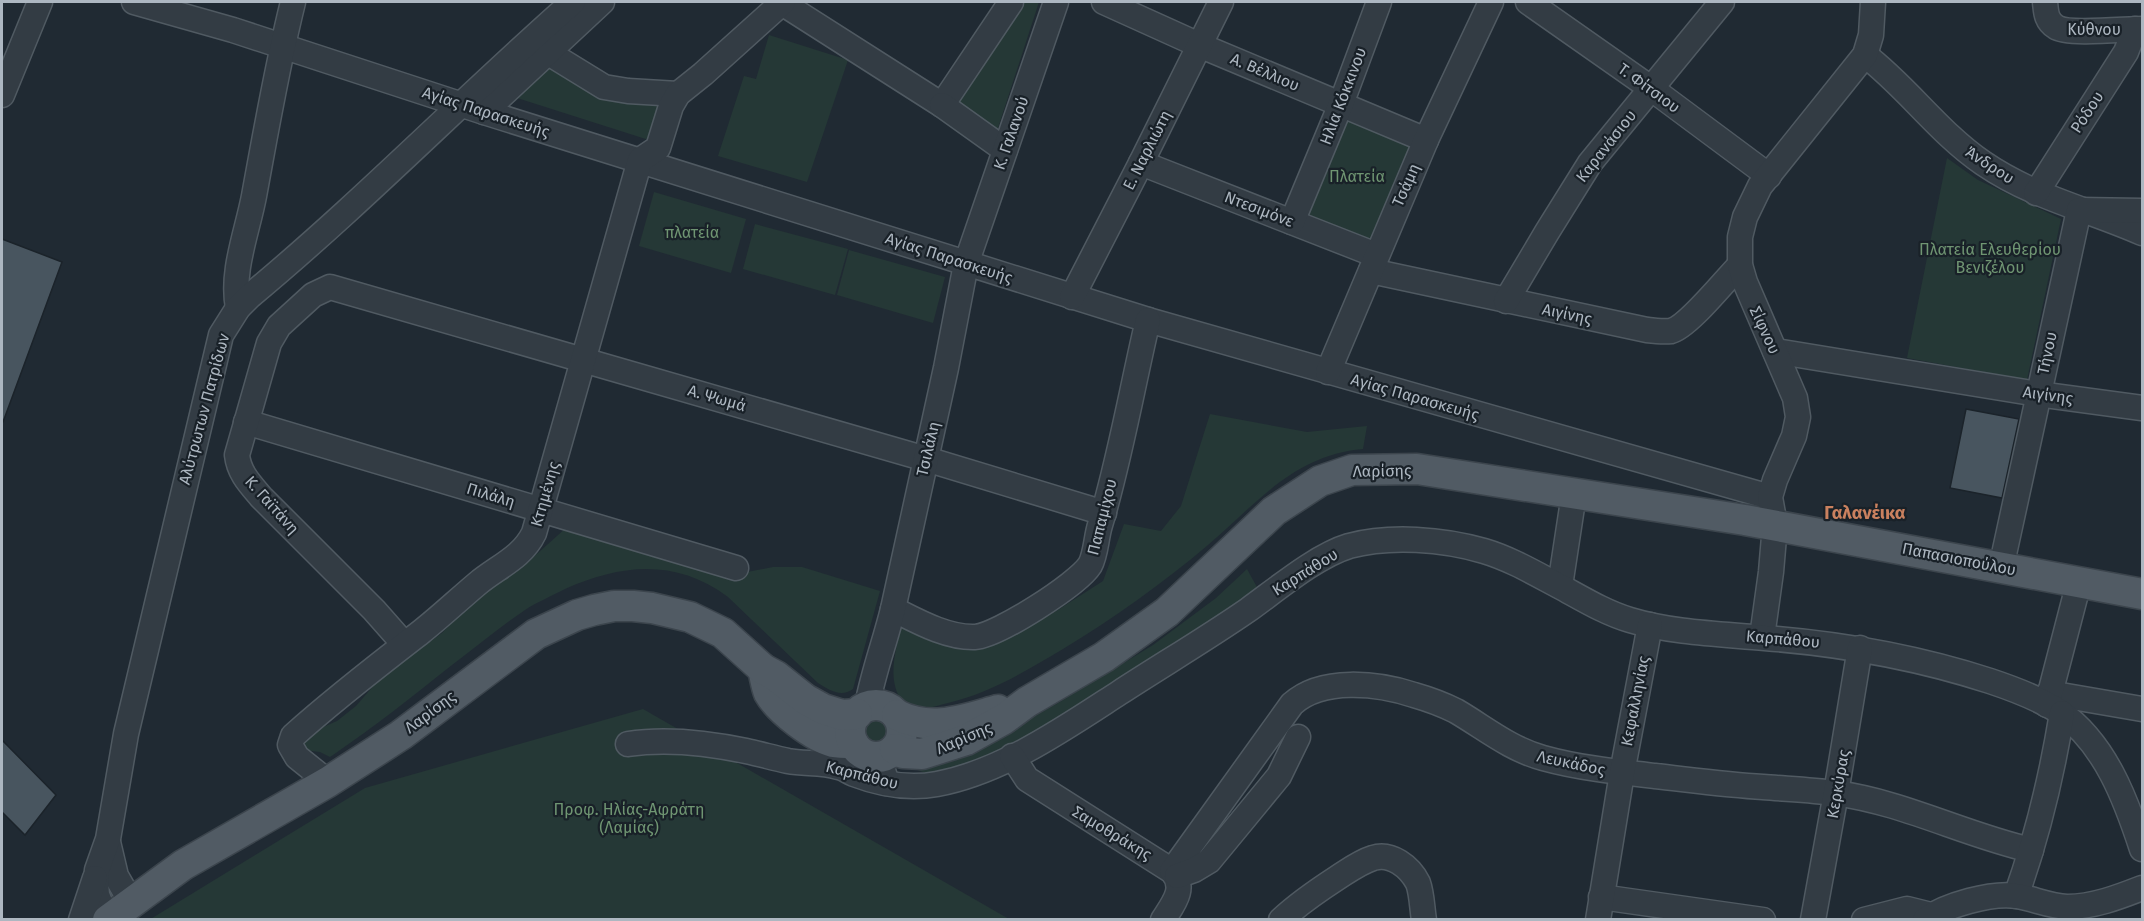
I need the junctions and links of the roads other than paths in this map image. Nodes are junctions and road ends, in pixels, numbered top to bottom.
1 (40, 2) edge
2 (134, 2) edge
3 (293, 2) edge
4 (573, 2) edge
5 (602, 2) edge
6 (783, 2) edge
7 (1011, 2) edge
8 (1056, 2) edge
9 (1104, 2) edge
10 (1221, 2) edge
11 (1379, 2) edge
12 (1491, 2) edge
13 (1528, 2) edge
14 (1722, 2) edge
15 (1873, 2) edge
16 (2047, 11) edge
17 (2139, 29) edge
18 (1199, 45) junction
19 (282, 46) junction
20 (547, 52) junction
21 (1865, 55) junction
22 (1652, 89) junction
23 (2, 94) edge
24 (678, 94) junction
25 (461, 104) junction
26 (1341, 104) junction
27 (942, 105) junction
28 (484, 112) junction
29 (1426, 140) junction
30 (1005, 150) junction
31 (640, 160) junction
32 (1142, 163) junction
33 (1769, 176) junction
34 (2036, 193) junction
35 (2079, 210) junction
36 (2142, 212) edge
37 (1292, 222) junction
38 (2142, 233) edge
39 (1373, 263) junction
40 (966, 264) junction
41 (1740, 265) junction
42 (330, 287) joint
43 (1072, 297) junction
44 (1506, 301) junction
45 (238, 308) junction
46 (1148, 320) junction
47 (1775, 351) junction
48 (583, 359) junction
49 (1328, 372) junction
50 (2038, 394) junction
51 (2142, 408) edge
52 (246, 422) junction
53 (926, 459) junction
54 (1574, 494) junction
55 (540, 510) junction
56 (1772, 511) junction
57 (1104, 513) junction
58 (736, 568) dead end
59 (2001, 568) junction
60 (2079, 582) junction
61 (1560, 586) junction
62 (2142, 594) edge
63 (893, 609) junction
64 (1650, 625) junction
65 (1761, 637) junction
66 (405, 644) junction
67 (1860, 648) junction
68 (763, 669) junction
69 (1027, 702) junction
70 (2053, 704) junction
71 (2142, 709) edge
72 (878, 711) junction
73 (1298, 737) dead end
74 (628, 744) dead end
75 (1012, 756) junction
76 (868, 758) junction
77 (1622, 773) junction
78 (328, 782) junction
79 (1836, 793) junction
80 (2136, 814) edge
81 (108, 839) junction
82 (2142, 849) edge
83 (2031, 850) junction
84 (1175, 874) junction
85 (2142, 888) edge
86 (2016, 896) junction
87 (1599, 908) edge
88 (2064, 913) edge
89 (107, 915) edge
90 (1928, 917) edge
91 (1162, 920) edge
92 (1281, 920) edge
93 (1424, 920) edge
94 (1763, 920) edge
95 (1813, 920) edge
96 (1864, 920) edge

1 - 23 street
2 - 19 street, Αγίας Παρασκευής
3 - 19 street
4 - 25 street, Αλύτρωτων Πατρίδων
5 - 20 street
6 - 24 street
6 - 27 street
7 - 27 street
8 - 30 street, Κ. Γαλανού
9 - 18 street, Α. Βέλλιου
10 - 18 street, Ε. Ναρλιώτη
11 - 26 street, Ηλία Κόκκινου
12 - 29 street, Τσάμη
13 - 22 street, Τ. Φίτσιου
14 - 22 street, Καρανάσιου
15 - 21 street
16 - 17 street, Κύθνου
17 - 34 street, Ρόδου
18 - 26 street, Α. Βέλλιου
18 - 32 street, Ε. Ναρλιώτη
19 - 25 street, Αγίας Παρασκευής
19 - 45 street
20 - 24 street
20 - 28 street
21 - 33 street, Σίφνου
21 - 34 street, Άνδρου
22 - 33 street, Τ. Φίτσιου
22 - 44 street, Καρανάσιου
24 - 31 street
25 - 28 street, Αγίας Παρασκευής
25 - 45 street, Αλύτρωτων Πατρίδων
26 - 29 street, Α. Βέλλιου
26 - 37 street, Ηλία Κόκκινου
27 - 30 street
28 - 31 street, Αγίας Παρασκευής
29 - 39 street, Τσάμη
30 - 40 street, Κ. Γαλανού
31 - 40 street, Αγίας Παρασκευής
31 - 48 street, Κτημένης
32 - 37 street, Ντεσιμόνε
32 - 43 street, Ε. Ναρλιώτη
33 - 41 street, Σίφνου
34 - 35 street, Άνδρου
35 - 36 street
35 - 38 street, Άνδρου
35 - 50 street, Τήνου
37 - 39 street, Ντεσιμόνε
39 - 44 street, Αιγίνης
39 - 49 street, Τσάμη
40 - 43 street, Αγίας Παρασκευής
40 - 53 street, Τσιλάλη
41 - 44 street, Αιγίνης
41 - 47 street, Σίφνου
42 - 48 street, Α. Ψωμά
42 - 52 street, Κ. Γαϊτάνη
43 - 46 street, Αγίας Παρασκευής
45 - 81 street, Αλύτρωτων Πατρίδων
46 - 49 street, Αγίας Παρασκευής
46 - 57 street, Παπαμίχου
47 - 50 street, Αιγίνης
47 - 56 street, Σίφνου
48 - 53 street, Α. Ψωμά
48 - 55 street, Κτημένης
49 - 56 street, Αγίας Παρασκευής
50 - 51 street, Αιγίνης
50 - 59 street, Τήνου
52 - 55 street, Πιλάλη
52 - 66 street, Κ. Γαϊτάνη
53 - 57 street, Α. Ψωμά
53 - 63 street, Τσιλάλη
54 - 56 main road, Λαρίσης
54 - 61 street
54 - 69 main road, Λαρίσης
55 - 58 street, Πιλάλη
55 - 66 street, Κτημένης
56 - 59 main road, Παπασιοπούλου
56 - 65 street, Σίφνου
57 - 63 street, Παπαμίχου
59 - 60 main road, Παπασιοπούλου
60 - 62 main road, Παπασιοπούλου
60 - 70 street
61 - 64 street, Καρπάθου
61 - 75 street, Καρπάθου
63 - 72 street, Τσιλάλη
64 - 65 street, Καρπάθου
64 - 77 street, Κεφαλληνίας
65 - 67 street, Καρπάθου
66 - 78 street, Κτημένης
67 - 70 street, Καρπάθου
67 - 79 street, Κερκύρας
68 - 72 main road, Λαρίσης
68 - 76 main road, Λαρίσης
68 - 78 main road, Λαρίσης
69 - 72 main road, Λαρίσης
69 - 76 main road, Λαρίσης
70 - 71 street, Καρπάθου
70 - 80 street
70 - 83 street
72 - 76 main road
72 - 76 main road
73 - 84 street
74 - 76 street, Καρπάθου
75 - 76 street, Καρπάθου
75 - 84 street, Σαμοθράκης
77 - 79 street, Λευκάδος
77 - 84 street, Λευκάδος
77 - 87 street, Κεφαλληνίας
78 - 89 main road, Λαρίσης
79 - 83 street, Λευκάδος
79 - 95 street, Κερκύρας
80 - 82 street
81 - 89 street
81 - 89 street, Αλύτρωτων Πατρίδων
83 - 86 street
84 - 91 street
85 - 88 street
86 - 88 street
86 - 90 street
87 - 94 street
90 - 96 street
92 - 93 street

